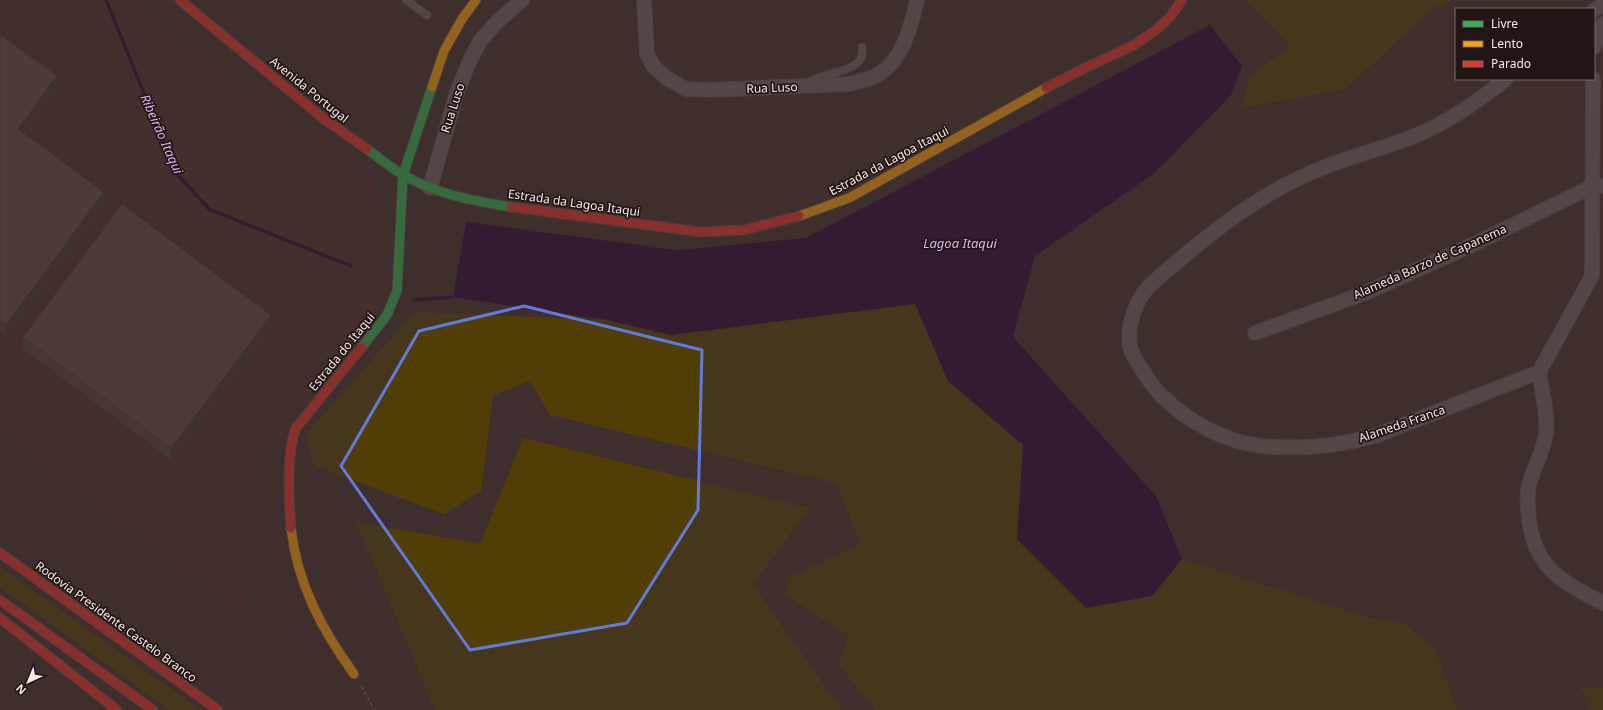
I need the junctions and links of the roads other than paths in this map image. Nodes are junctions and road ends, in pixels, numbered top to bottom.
1 (406, 0) edge
2 (476, 0) edge
3 (522, 0) edge
4 (644, 0) edge
5 (917, 0) edge
6 (1182, 0) edge
7 (182, 1) edge
8 (427, 15) dead end
9 (1603, 25) edge
10 (1595, 45) edge
11 (862, 47) dead end
12 (1505, 80) edge
13 (1593, 80) edge
14 (799, 87) junction
15 (403, 175) junction
16 (1598, 186) edge
17 (430, 188) junction
18 (1598, 277) edge
19 (1255, 333) dead end
20 (1539, 372) junction
21 (0, 553) edge
22 (0, 600) edge
23 (1603, 603) edge
24 (0, 618) edge
25 (354, 674) road end
26 (117, 710) edge
27 (153, 710) edge
28 (218, 710) edge

1 - 8 lane
2 - 15 main road, Estrada do Itaqui
3 - 17 street, Rua Luso
4 - 14 street, Rua Luso
5 - 14 street, Rua Luso
6 - 17 main road, Estrada da Lagoa Itaqui
7 - 15 main road, Avenida Portugal
9 - 10 street
11 - 14 lane
12 - 20 street, Alameda Franca
13 - 16 street
15 - 17 main road, Avenida Portugal
15 - 25 main road, Estrada do Itaqui
16 - 18 street
16 - 19 street, Alameda Barzo de Capanema
18 - 20 street
20 - 23 street
21 - 28 main road, Rodovia Presidente Castelo Branco
22 - 27 main road
24 - 26 main road

